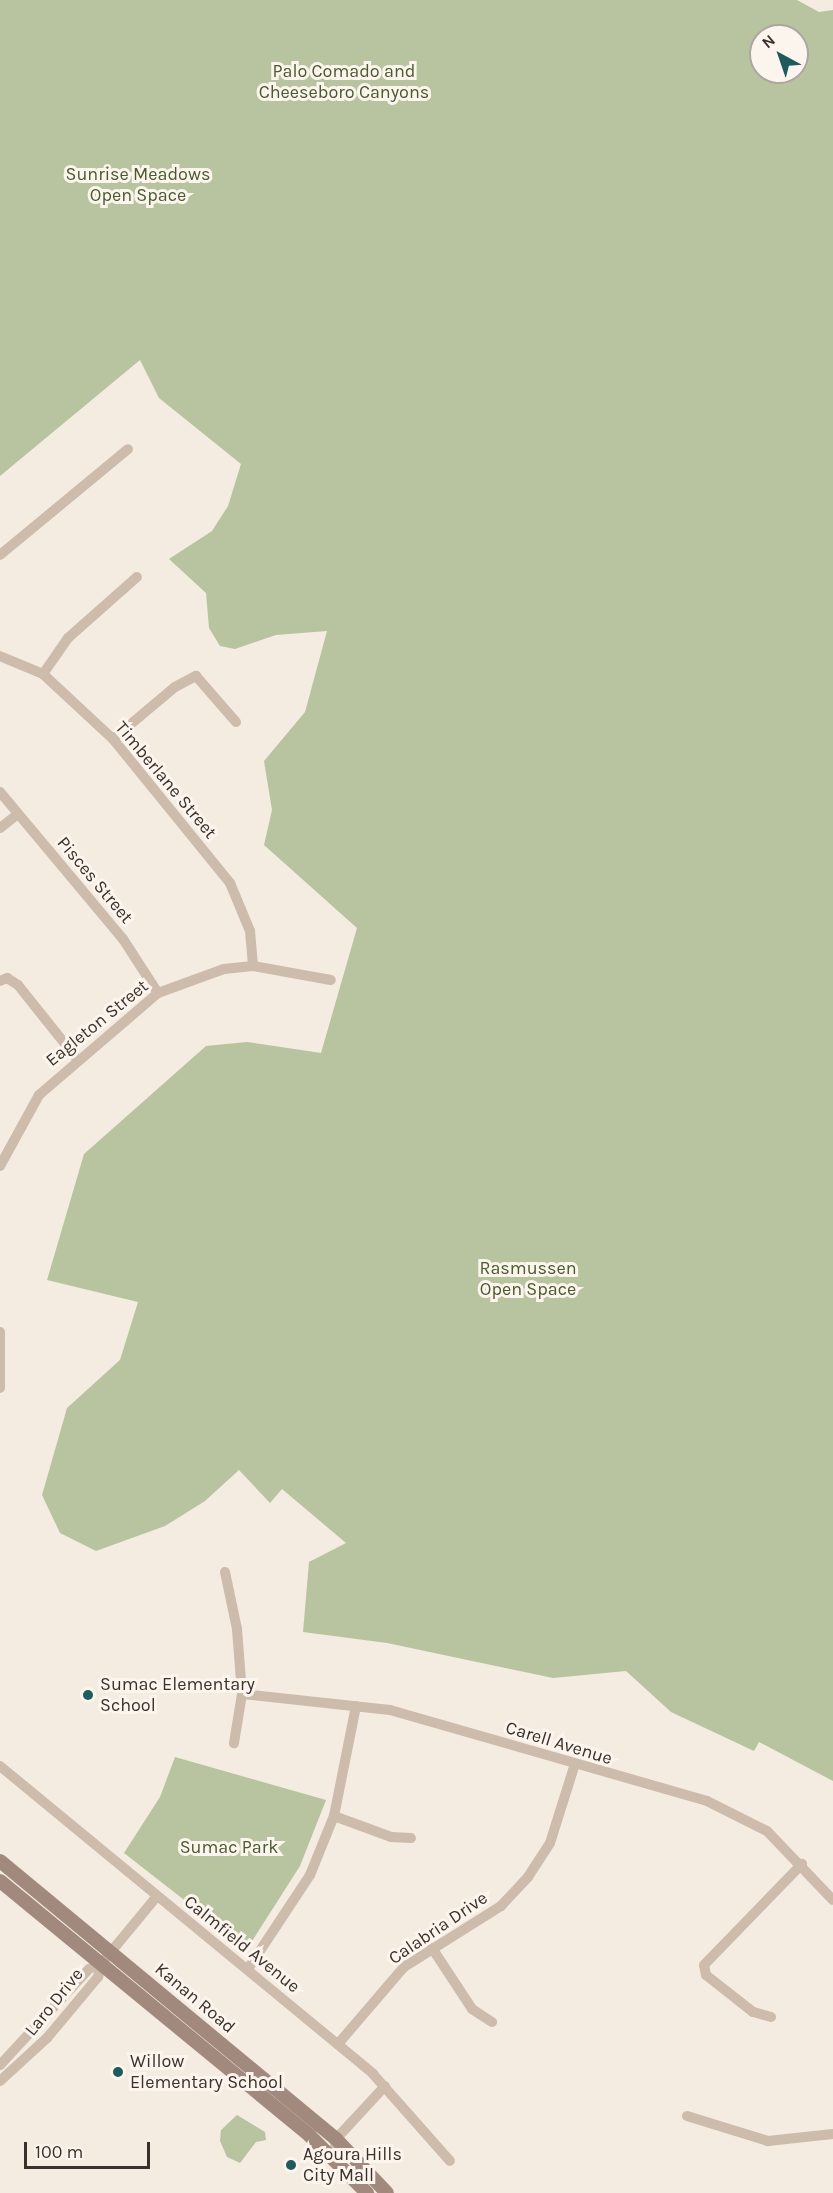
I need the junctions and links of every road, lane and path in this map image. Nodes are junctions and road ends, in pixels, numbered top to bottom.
1 (128, 449) dead end
2 (0, 555) edge
3 (137, 577) dead end
4 (0, 656) edge
5 (43, 674) junction
6 (236, 722) dead end
7 (113, 739) junction
8 (0, 792) edge
9 (18, 814) junction
10 (0, 828) edge
11 (253, 966) junction
12 (4, 980) edge
13 (331, 980) dead end
14 (158, 993) junction
15 (77, 1059) junction
16 (0, 1166) edge
17 (0, 1332) edge
18 (0, 1388) edge
19 (225, 1572) dead end
20 (242, 1694) junction
21 (356, 1706) junction
22 (234, 1743) dead end
23 (0, 1766) edge
24 (574, 1767) junction
25 (334, 1816) junction
26 (411, 1838) dead end
27 (0, 1862) edge
28 (802, 1864) junction
29 (0, 1881) edge
30 (157, 1896) junction
31 (833, 1900) edge
32 (432, 1948) junction
33 (111, 1952) junction
34 (101, 1964) junction
35 (248, 1969) junction
36 (771, 2017) dead end
37 (492, 2022) dead end
38 (338, 2044) junction
39 (21, 2048) junction
40 (0, 2065) edge
41 (0, 2073) edge
42 (0, 2081) edge
43 (385, 2086) junction
44 (687, 2116) dead end
45 (833, 2134) edge
46 (336, 2139) junction
47 (334, 2159) junction
48 (450, 2161) dead end
49 (367, 2193) edge
50 (387, 2193) edge

1 - 2 street
3 - 5 street
4 - 5 street, Timberlane Street
5 - 7 street, Timberlane Street
6 - 7 street
7 - 11 street, Timberlane Street
8 - 9 street, Pisces Street
9 - 10 street
9 - 14 street, Pisces Street
11 - 13 street, Eagleton Street
11 - 14 street, Eagleton Street
12 - 15 street
14 - 15 street, Eagleton Street
15 - 16 street, Eagleton Street
17 - 18 street
19 - 20 street
20 - 21 street, Carell Avenue
20 - 22 street
21 - 24 street, Carell Avenue
21 - 25 street
23 - 30 street, Calmfield Avenue
24 - 28 street, Carell Avenue
24 - 32 street, Calabria Drive
25 - 26 street
25 - 35 street
27 - 33 main road, Kanan Road
28 - 31 street, Carell Avenue
28 - 36 street
29 - 34 main road, Kanan Road
30 - 33 street, Laro Drive
30 - 35 street, Calmfield Avenue
32 - 37 street
32 - 38 street, Calabria Drive
33 - 34 street, Laro Drive
33 - 46 main road, Kanan Road
34 - 39 street, Laro Drive
34 - 42 street, Laro Drive
34 - 47 main road, Kanan Road
35 - 38 street, Calmfield Avenue
38 - 43 street, Calmfield Avenue
39 - 40 street, Laro Drive
39 - 41 street, Laro Drive
43 - 46 street
43 - 48 street, Calmfield Avenue
44 - 45 street
46 - 47 street
46 - 50 main road, Kanan Road
47 - 49 main road, Kanan Road

